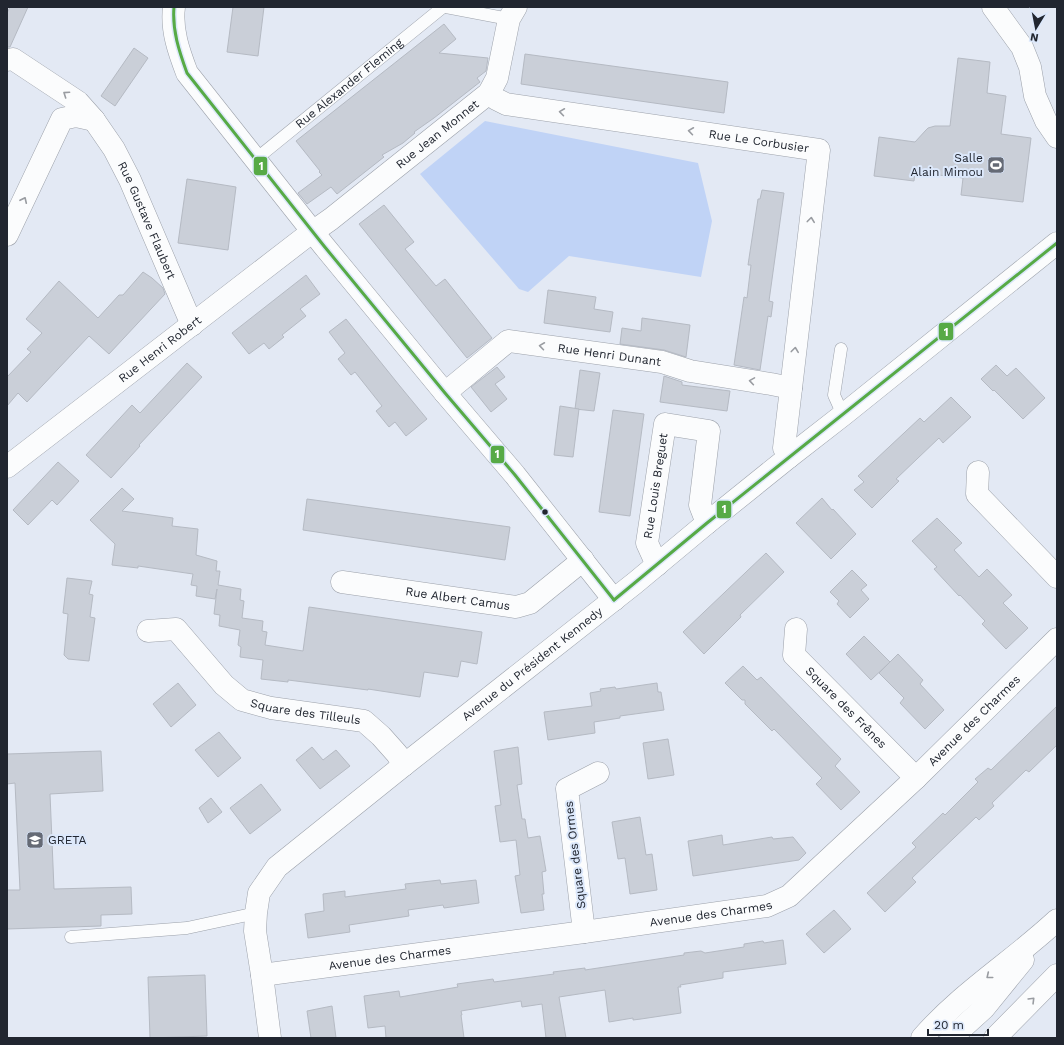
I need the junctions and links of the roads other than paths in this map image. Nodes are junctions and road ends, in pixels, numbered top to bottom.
1 (174, 7) edge
2 (443, 7) edge
3 (446, 7) edge
4 (993, 7) edge
5 (512, 13) edge
6 (7, 60) edge
7 (489, 93) junction
8 (94, 120) junction
9 (1057, 137) edge
10 (256, 159) junction
11 (312, 232) junction
12 (7, 236) edge
13 (1057, 243) edge
14 (192, 325) junction
15 (841, 349) dead end
16 (791, 388) junction
17 (444, 393) junction
18 (843, 415) junction
19 (789, 457) junction
20 (7, 467) edge
21 (978, 472) dead end
22 (707, 523) junction
23 (583, 560) junction
24 (657, 565) junction
25 (1057, 577) edge
26 (342, 582) dead end
27 (614, 600) junction
28 (796, 629) dead end
29 (148, 631) dead end
30 (1057, 638) edge
31 (404, 765) junction
32 (598, 773) dead end
33 (916, 778) junction
34 (256, 914) junction
35 (1054, 922) edge
36 (584, 932) junction
37 (71, 937) dead end
38 (262, 975) junction
39 (1057, 975) edge
40 (270, 1038) edge
41 (922, 1038) edge
42 (951, 1038) edge
43 (995, 1038) edge

1 - 10 street
2 - 10 lane, Rue Alexander Fleming
3 - 5 lane
4 - 9 street
5 - 7 street, Rue Jean Monnet
8 -> 6 street, Rue Gustave Flaubert
7 - 11 street, Rue Jean Monnet
16 -> 7 street, Rue Le Corbusier
12 -> 8 street
8 - 14 street, Rue Gustave Flaubert
10 - 11 street
11 - 14 street, Rue Henri Robert
11 - 17 street
13 - 18 street, Avenue du Président Kennedy
14 - 20 street, Rue Henri Robert
15 - 18 lane
16 -> 17 street, Rue Henri Dunant
16 - 19 street, Rue Le Corbusier
17 - 23 street
18 - 19 street, Avenue du Président Kennedy
19 - 22 street, Avenue du Président Kennedy
21 - 25 street
22 - 24 street, Avenue du Président Kennedy
22 - 24 street, Rue Louis Breguet
23 - 26 street, Rue Albert Camus
23 - 27 street
24 - 27 street, Avenue du Président Kennedy
27 - 31 street, Avenue du Président Kennedy
28 - 33 street, Square des Frênes
29 - 31 street, Square des Tilleuls
30 - 33 street, Avenue des Charmes
31 - 34 street, Avenue du Président Kennedy
32 - 36 street, Square des Ormes
33 - 36 street, Avenue des Charmes
34 - 37 lane
34 - 38 street, Avenue du Président Kennedy
35 -> 41 street
35 - 42 street
36 - 38 street, Avenue des Charmes
38 - 40 street, Avenue du Président Kennedy
43 -> 39 street

